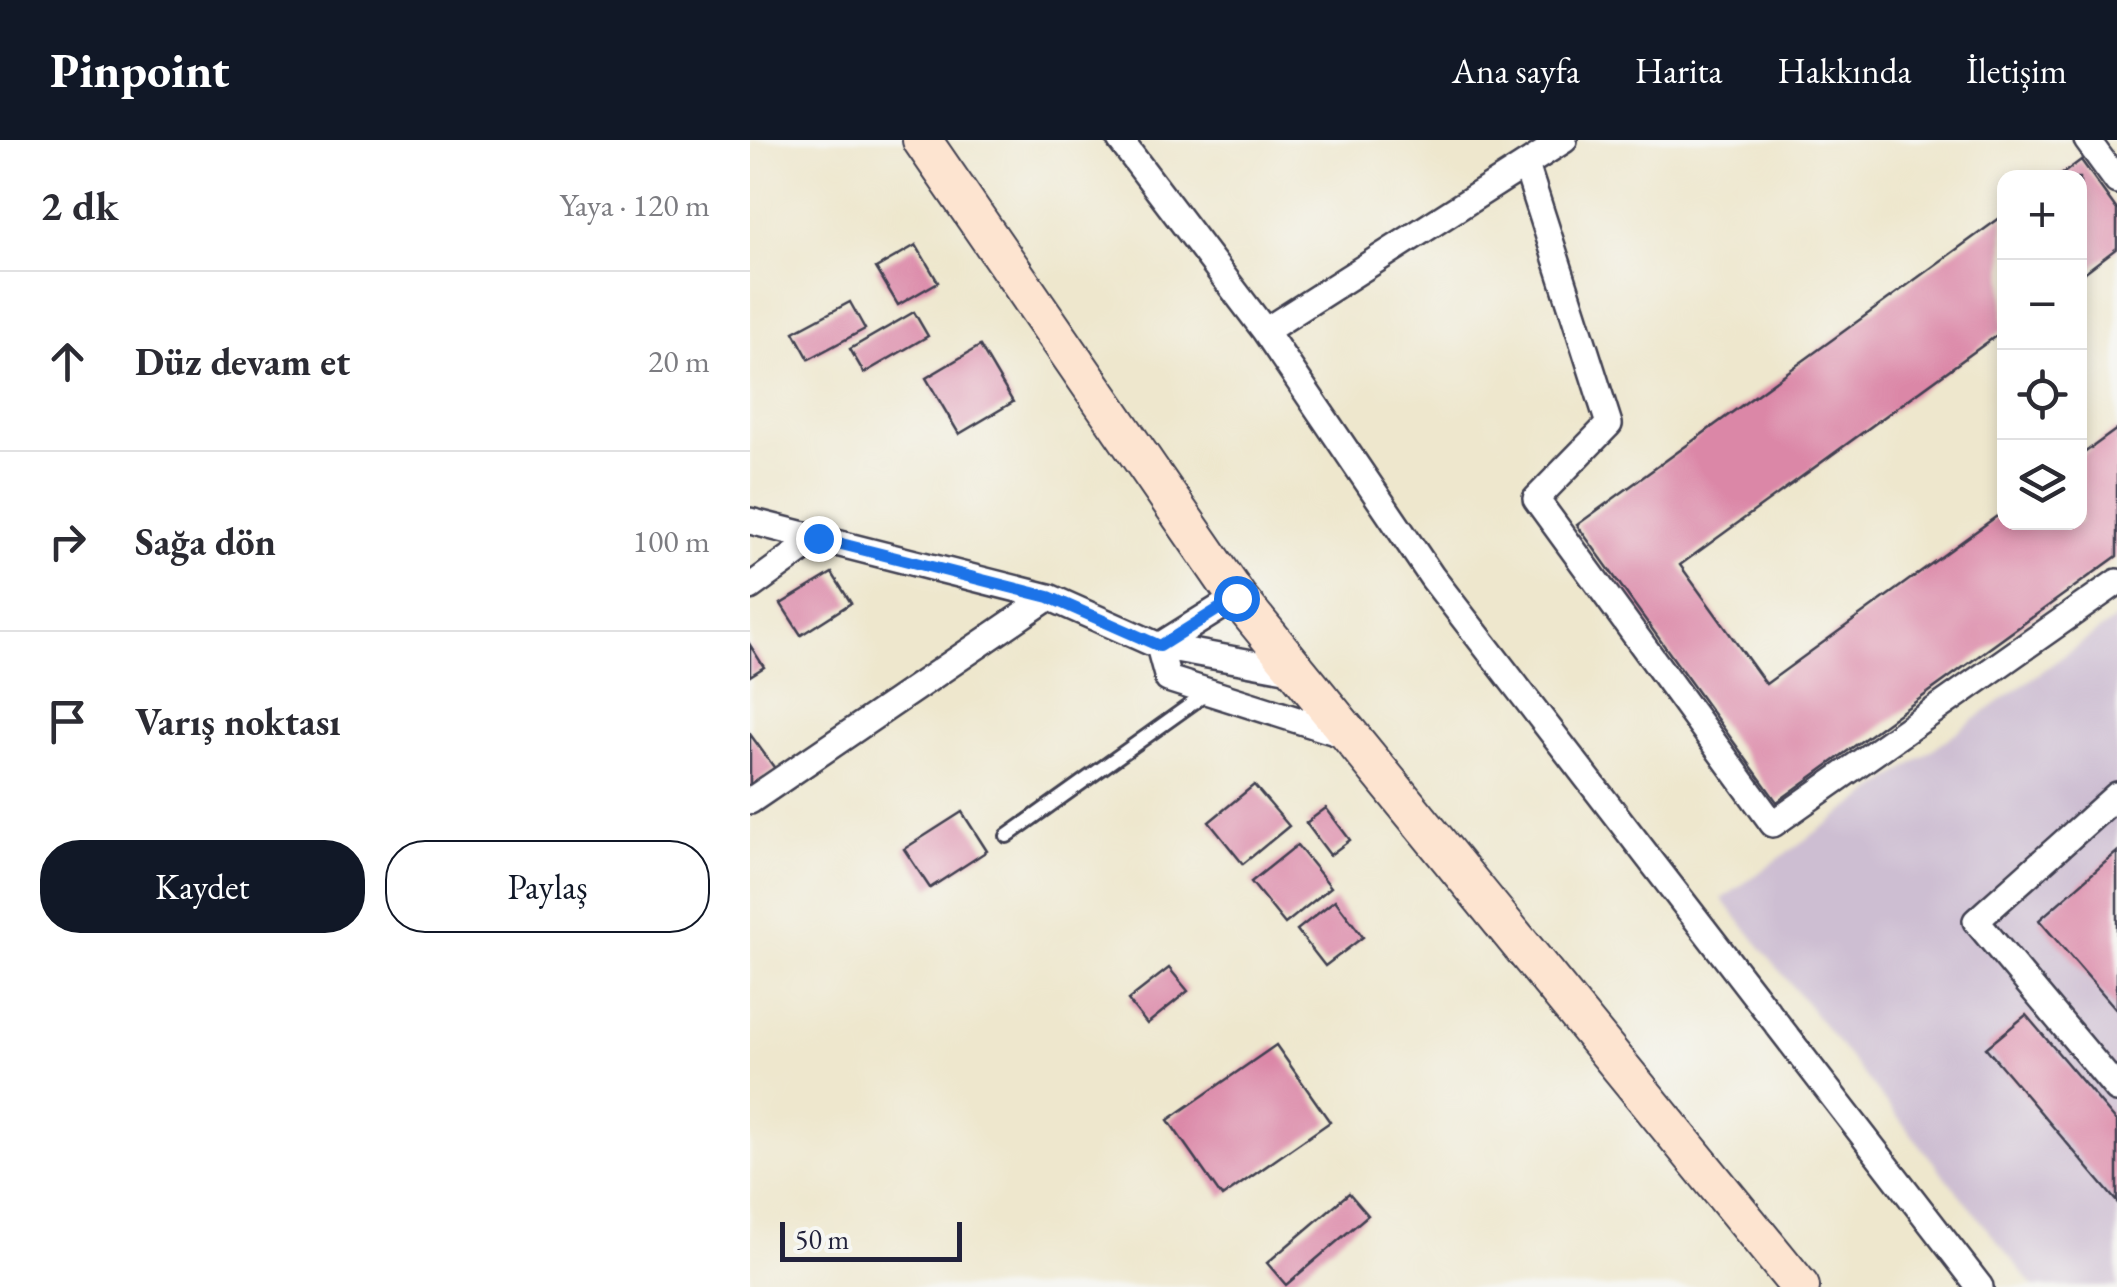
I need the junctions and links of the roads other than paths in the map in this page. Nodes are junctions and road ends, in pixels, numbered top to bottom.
1 (922, 140) edge
2 (1120, 140) edge
3 (1564, 140) edge
4 (2087, 140) edge
5 (1526, 165) junction
6 (2117, 181) edge
7 (1265, 331) junction
8 (750, 521) edge
9 (818, 538) junction
10 (2117, 582) edge
11 (750, 587) edge
12 (1049, 597) junction
13 (1236, 598) junction
14 (1160, 646) junction
15 (1296, 670) junction
16 (1209, 692) junction
17 (1351, 737) junction
18 (2117, 795) edge
19 (750, 801) edge
20 (1007, 836) dead end
21 (2117, 1089) edge
22 (1800, 1287) edge
23 (1980, 1287) edge

1 - 13 main road
2 - 7 street
3 - 5 street
4 - 6 street
5 - 7 street
5 - 10 street
7 - 23 street
8 - 9 street
9 - 11 street
9 - 12 street
12 - 14 street
12 - 19 street
13 - 14 street
13 - 15 main road
14 - 15 street
14 - 16 street
15 - 17 main road
16 - 17 street
16 - 20 lane
17 - 22 main road
18 - 21 street

